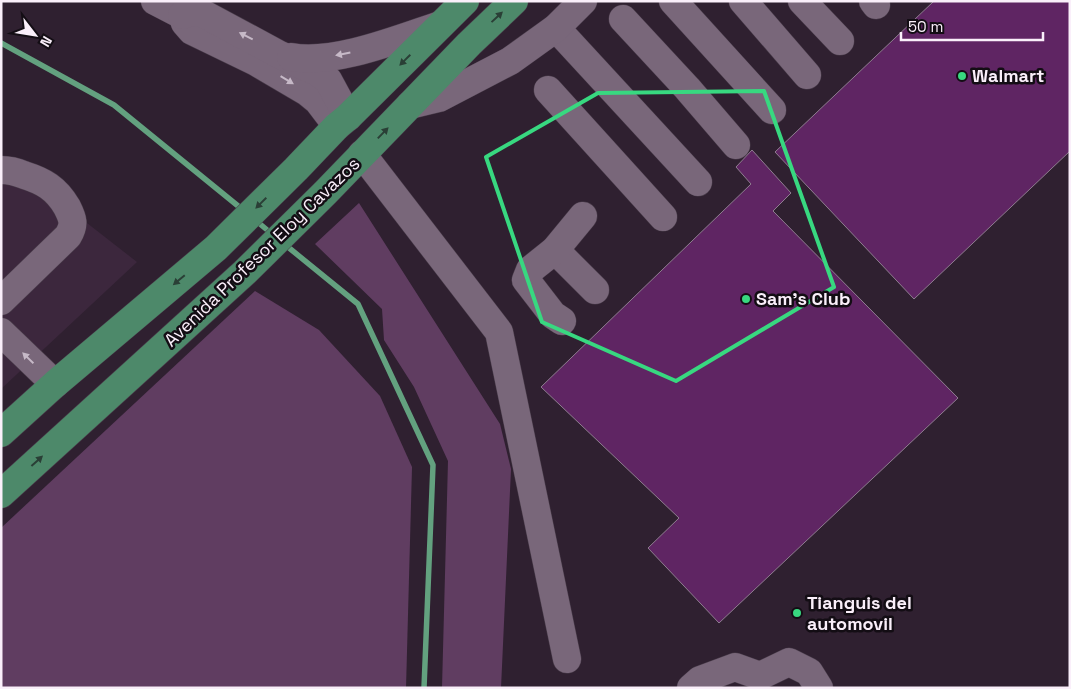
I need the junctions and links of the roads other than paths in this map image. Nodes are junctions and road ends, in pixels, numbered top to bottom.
1 (464, 1) edge
2 (514, 1) edge
3 (583, 1) edge
4 (672, 1) edge
5 (743, 1) edge
6 (802, 1) edge
7 (172, 7) edge
8 (623, 19) dead end
9 (440, 26) junction
10 (556, 28) junction
11 (840, 41) dead end
12 (280, 55) junction
13 (807, 75) dead end
14 (548, 90) dead end
15 (410, 105) junction
16 (772, 110) dead end
17 (343, 121) junction
18 (736, 145) dead end
19 (362, 154) junction
20 (1, 170) edge
21 (698, 182) dead end
22 (583, 216) dead end
23 (663, 217) dead end
24 (554, 250) junction
25 (595, 290) dead end
26 (1, 301) edge
27 (562, 321) dead end
28 (1, 332) edge
29 (56, 384) junction
30 (2, 431) edge
31 (1, 494) edge
32 (567, 659) dead end
33 (789, 675) edge
34 (736, 677) edge
35 (697, 685) edge
36 (819, 688) edge

1 - 9 main road, Avenida Profesor Eloy Cavazos
15 -> 2 main road, Avenida Profesor Eloy Cavazos
3 - 10 street
4 - 16 street
5 - 13 street
6 - 11 street
12 -> 7 street
7 -> 17 street
8 - 18 street
9 -> 12 street
9 -> 17 main road, Avenida Profesor Eloy Cavazos
10 - 15 street
10 - 21 street
12 - 17 street
14 - 23 street
19 -> 15 main road, Avenida Profesor Eloy Cavazos
17 -> 29 main road, Avenida Profesor Eloy Cavazos
31 -> 19 main road, Avenida Profesor Eloy Cavazos
19 - 32 street
20 - 26 street
22 - 24 street
24 - 25 street
24 - 27 street
29 -> 28 street
29 - 30 main road, Avenida Profesor Eloy Cavazos
33 - 34 street
33 - 36 street
34 - 35 street

